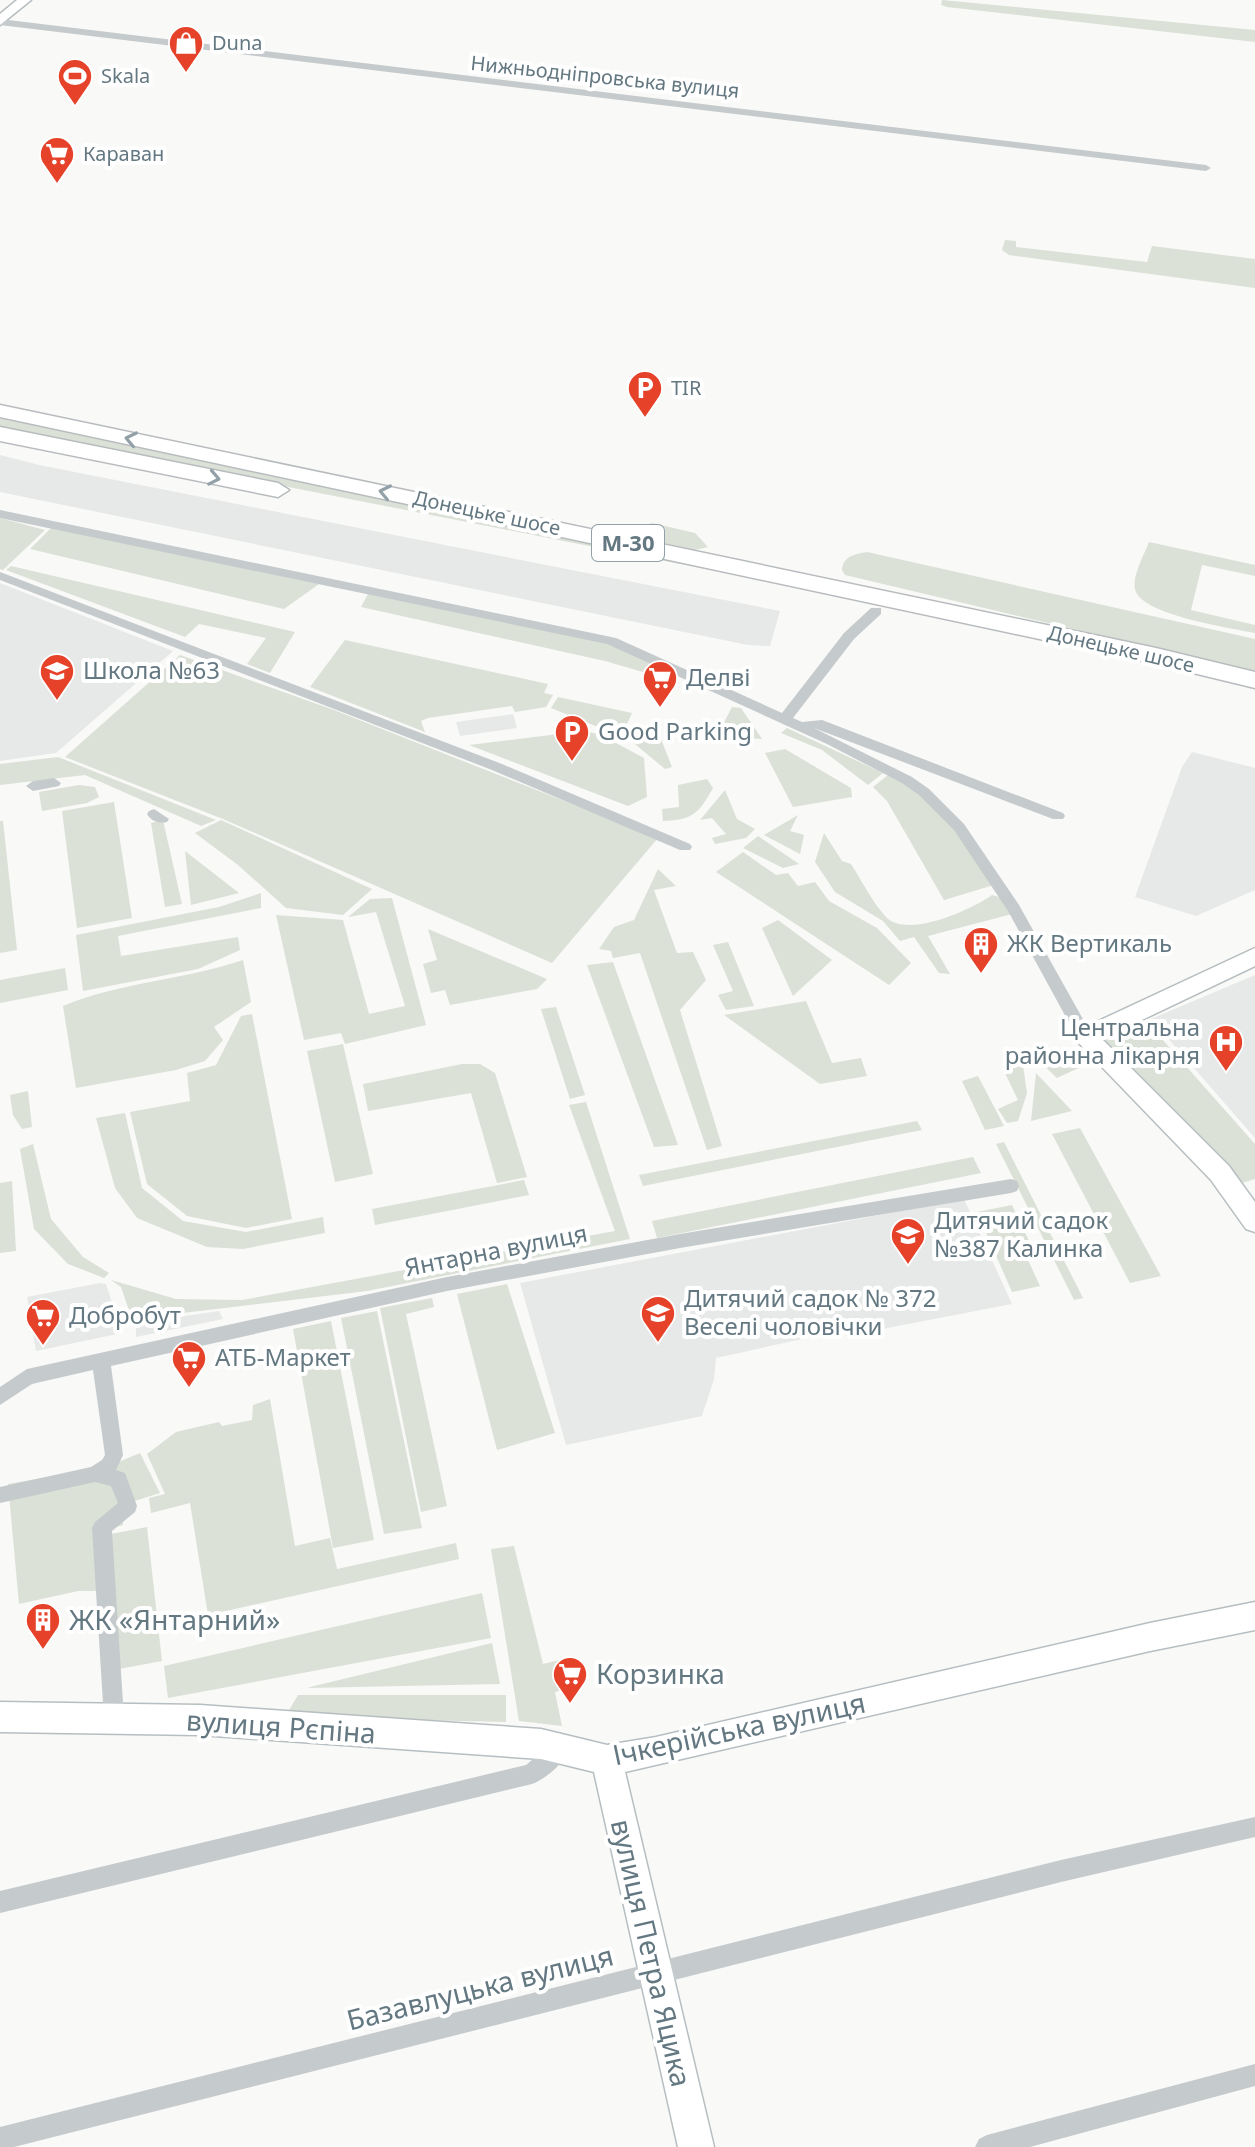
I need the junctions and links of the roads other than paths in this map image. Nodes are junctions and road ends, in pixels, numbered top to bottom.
1 (25, 0) edge
2 (0, 22) edge
3 (1206, 168) dead end
4 (0, 411) edge
5 (0, 434) edge
6 (0, 514) edge
7 (0, 576) edge
8 (876, 611) junction
9 (1255, 680) edge
10 (1255, 694) edge
11 (789, 722) junction
12 (54, 783) dead end
13 (33, 786) dead end
14 (1058, 816) dead end
15 (685, 847) dead end
16 (1255, 956) edge
17 (1085, 1037) junction
18 (1011, 1186) dead end
19 (1255, 1222) edge
20 (101, 1361) junction
21 (0, 1397) edge
22 (95, 1474) junction
23 (0, 1495) edge
24 (1255, 1616) edge
25 (0, 1717) edge
26 (114, 1719) junction
27 (561, 1748) junction
28 (607, 1760) junction
29 (1255, 1827) edge
30 (0, 1902) edge
31 (656, 1975) junction
32 (1255, 2075) edge
33 (0, 2139) edge
34 (696, 2147) edge
35 (987, 2147) edge

1 - 2 street
2 - 3 street, Нижньодніпровська вулиця
9 -> 4 highway, Донецьке шосе / М-30
5 -> 8 highway, Донецьке шосе / М-30
6 - 11 street
7 - 15 street
8 - 10 highway, Донецьке шосе / М-30
8 - 11 street
11 - 14 street
11 - 17 street
12 - 13 street
16 - 17 street
17 - 19 street
18 - 20 street, Янтарна вулиця
20 - 21 street, Янтарна вулиця
20 - 22 street
22 - 23 street
22 - 26 street
24 - 28 street, Ічкерійська вулиця
25 - 26 street, вулиця Рєпіна
26 - 27 street, вулиця Рєпіна
27 - 28 street, Ічкерійська вулиця
27 - 30 street
28 - 31 street, вулиця Петра Яцика
29 - 31 street, Базавлуцька вулиця
31 - 33 street, Базавлуцька вулиця
31 - 34 street, вулиця Петра Яцика
32 - 35 street

